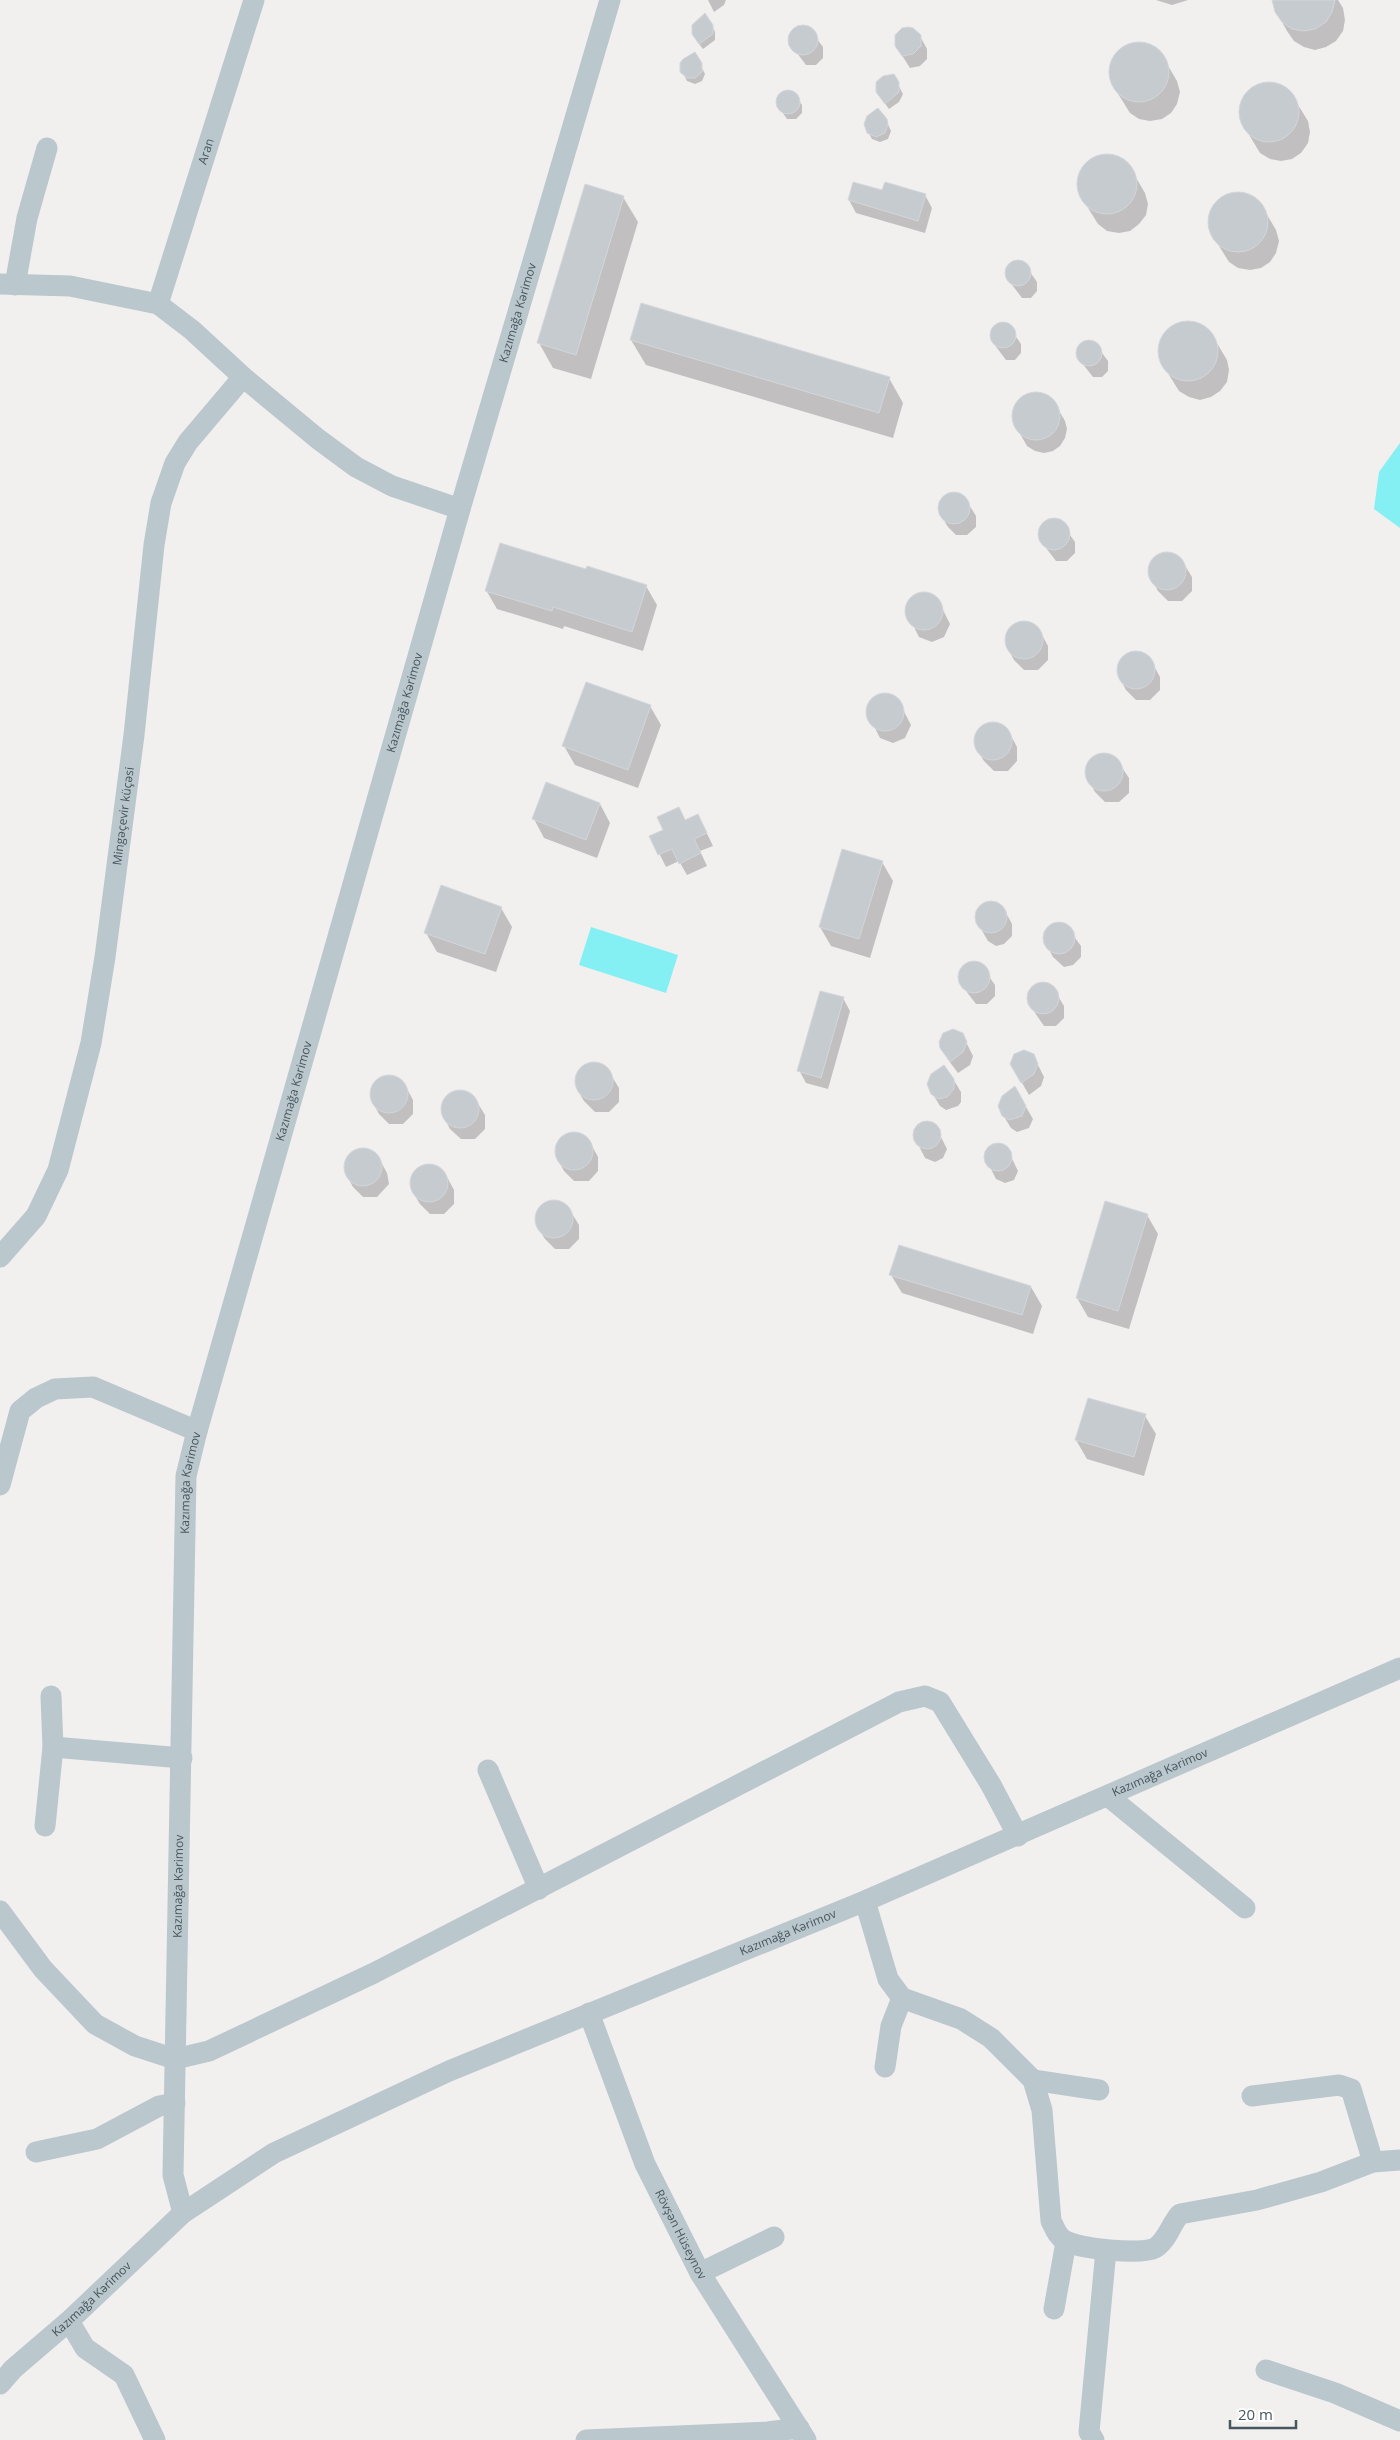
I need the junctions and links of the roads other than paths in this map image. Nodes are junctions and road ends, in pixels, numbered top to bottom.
1 (254, 0) edge
2 (610, 0) edge
3 (47, 148) dead end
4 (8, 285) edge
5 (158, 304) junction
6 (243, 377) junction
7 (460, 509) junction
8 (0, 1257) edge
9 (197, 1431) junction
10 (0, 1485) edge
11 (1400, 1668) edge
12 (51, 1696) dead end
13 (53, 1747) junction
14 (182, 1758) junction
15 (488, 1770) dead end
16 (1108, 1796) junction
17 (45, 1826) dead end
18 (1018, 1836) junction
19 (538, 1889) junction
20 (865, 1901) junction
21 (1246, 1908) dead end
22 (0, 1911) edge
23 (902, 1998) junction
24 (589, 2013) junction
25 (175, 2059) junction
26 (885, 2068) dead end
27 (1033, 2080) junction
28 (1099, 2090) dead end
29 (1252, 2096) dead end
30 (175, 2103) junction
31 (36, 2152) dead end
32 (1400, 2160) edge
33 (1373, 2162) junction
34 (183, 2213) junction
35 (774, 2237) dead end
36 (1066, 2242) junction
37 (1106, 2250) junction
38 (700, 2273) junction
39 (1054, 2308) dead end
40 (68, 2321) junction
41 (1266, 2370) dead end
42 (4, 2371) edge
43 (1400, 2421) edge
44 (803, 2434) edge
45 (155, 2440) edge
46 (586, 2440) edge
47 (1094, 2440) edge

1 - 5 street, Aran
2 - 7 street, Kazımağa Kərimov
3 - 4 street
4 - 5 street
5 - 6 street
6 - 7 street
6 - 8 street, Mingəçevir küçəsi
7 - 9 street, Kazımağa Kərimov
9 - 10 street
9 - 14 street, Kazımağa Kərimov
11 - 16 street, Kazımağa Kərimov
12 - 13 street
13 - 14 street
13 - 17 street
14 - 25 street, Kazımağa Kərimov
15 - 19 street
16 - 18 street, Kazımağa Kərimov
16 - 21 street
18 - 19 street
18 - 20 street, Kazımağa Kərimov
19 - 25 street
20 - 23 street
20 - 24 street, Kazımağa Kərimov
22 - 25 street
23 - 26 street
23 - 27 street
24 - 34 street, Kazımağa Kərimov
24 - 38 street, Rövşən Hüseynov
25 - 30 street, Kazımağa Kərimov
27 - 28 street
27 - 36 street
29 - 33 street
30 - 31 street
30 - 34 street, Kazımağa Kərimov
32 - 33 street
33 - 37 street
34 - 40 street, Kazımağa Kərimov
35 - 38 street
36 - 37 street
36 - 39 street
37 - 47 street
38 - 44 street, Rövşən Hüseynov
40 - 42 street, Kazımağa Kərimov
40 - 45 street
41 - 43 street
44 - 46 street

